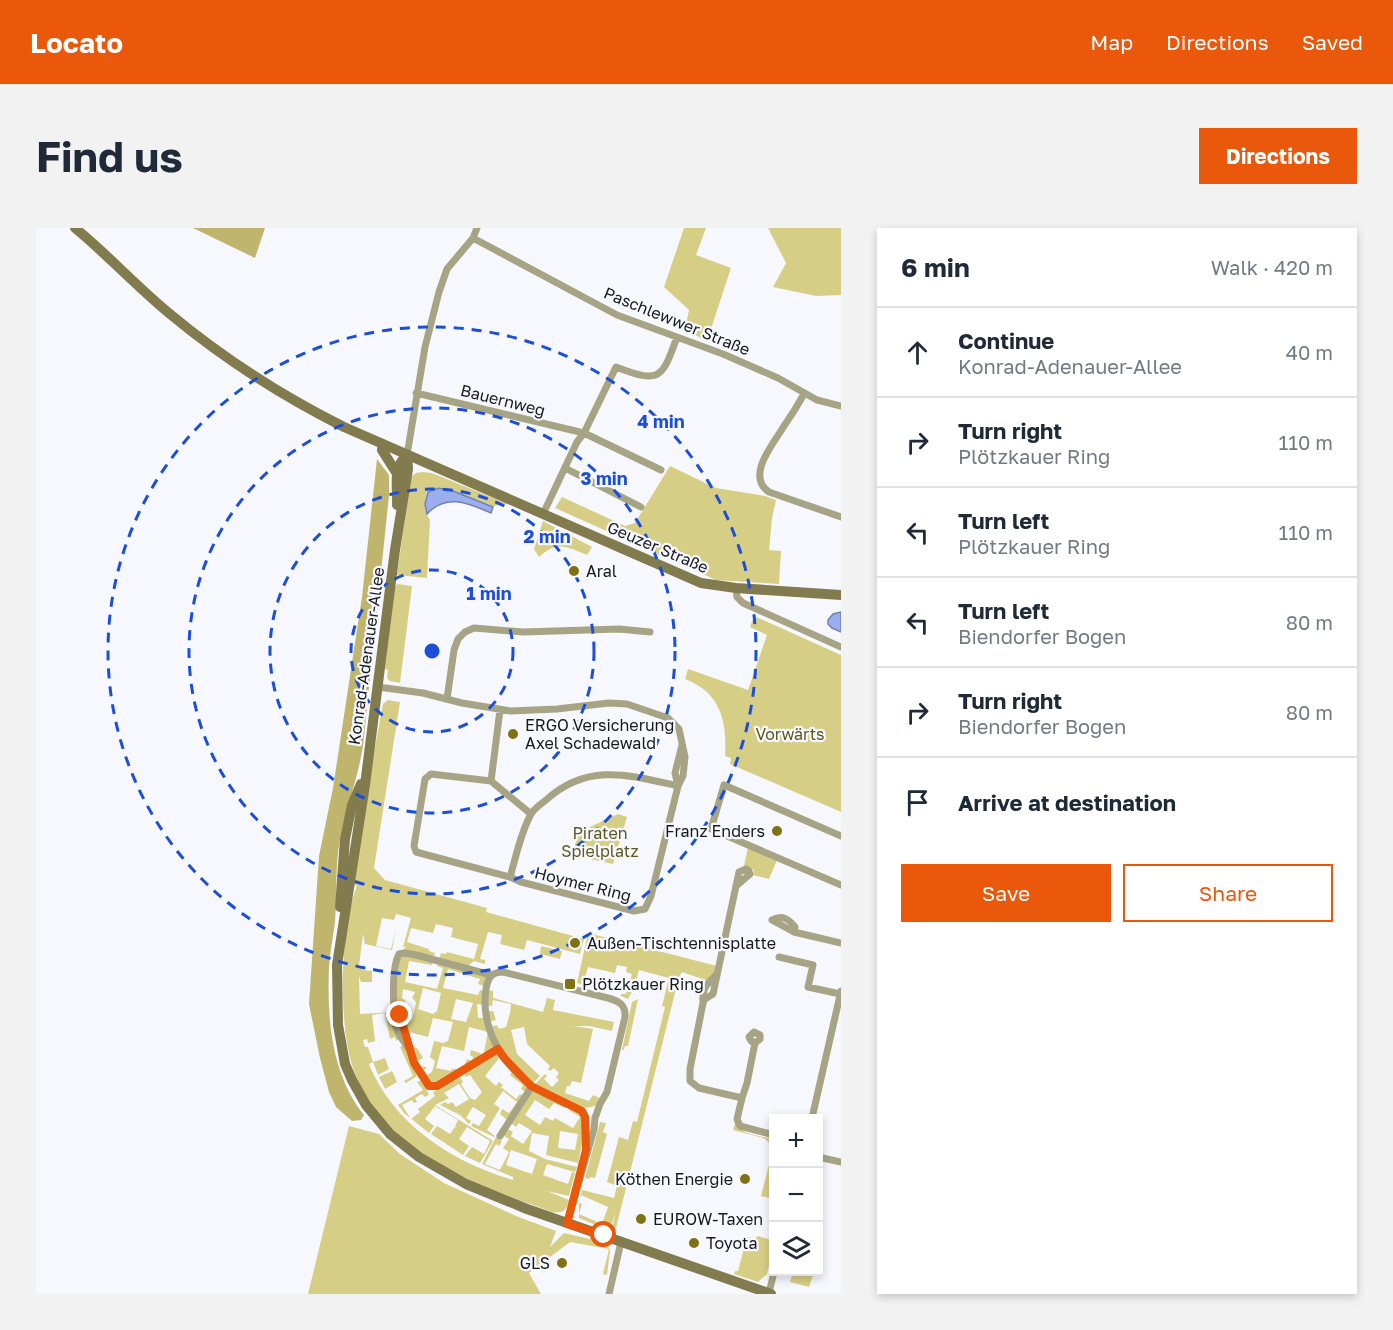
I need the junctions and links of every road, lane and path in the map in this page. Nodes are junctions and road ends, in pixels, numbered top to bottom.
1 (75, 228) edge
2 (477, 228) edge
3 (473, 238) junction
4 (677, 337) junction
5 (416, 393) junction
6 (804, 394) junction
7 (841, 406) edge
8 (584, 433) junction
9 (383, 444) junction
10 (407, 455) junction
11 (565, 468) junction
12 (661, 470) dead end
13 (396, 472) junction
14 (641, 507) dead end
15 (543, 514) junction
16 (841, 517) edge
17 (395, 550) junction
18 (736, 588) junction
19 (841, 595) edge
20 (650, 632) dead end
21 (841, 647) edge
22 (378, 687) junction
23 (447, 699) junction
24 (501, 710) junction
25 (491, 781) junction
26 (678, 786) junction
27 (531, 814) junction
28 (841, 836) edge
29 (510, 877) junction
30 (841, 885) edge
31 (736, 886) dead end
32 (794, 932) dead end
33 (841, 943) edge
34 (779, 957) dead end
35 (491, 975) junction
36 (841, 993) edge
37 (832, 1032) junction
38 (841, 1034) edge
39 (755, 1043) dead end
40 (498, 1049) junction
41 (531, 1086) junction
42 (742, 1098) junction
43 (600, 1104) junction
44 (578, 1108) junction
45 (813, 1114) edge
46 (590, 1116) junction
47 (769, 1134) edge
48 (500, 1136) dead end
49 (823, 1158) edge
50 (841, 1162) edge
51 (567, 1224) junction
52 (621, 1242) junction
53 (773, 1276) edge
54 (609, 1294) edge
55 (770, 1294) edge

1 - 9 main road, Geuzer Straße
2 - 3 street
3 - 4 street, Paschlewwer Straße
3 - 5 street
4 - 6 street, Paschlewwer Straße
4 - 8 street
5 - 8 street, Bauernweg
5 - 10 street
6 - 7 street, Paschlewwer Straße
6 - 16 street
8 - 11 street
8 - 12 street
9 - 10 main road, Geuzer Straße
9 - 13 main road
10 - 13 main road
10 - 15 main road, Geuzer Straße
10 - 17 main road, Konrad-Adenauer-Allee
11 - 14 street, Geuzer Straße
11 - 15 street
13 - 17 main road, Konrad-Adenauer-Allee
15 - 18 main road, Geuzer Straße
17 - 22 main road, Konrad-Adenauer-Allee
18 - 19 main road, Geuzer Straße
18 - 21 street
20 - 23 street
22 - 23 street
22 - 51 main road, Konrad-Adenauer-Allee
23 - 24 street
24 - 25 street
24 - 26 street
25 - 27 street
25 - 29 street
26 - 27 street, Hoymer Ring
26 - 29 street, Hoymer Ring
27 - 29 street, Hoymer Ring
28 - 30 street
31 - 42 street
32 - 33 street
34 - 36 street
35 - 40 street
35 - 40 street
35 - 43 street
36 - 37 street
37 - 38 street
37 - 45 street
39 - 42 street
40 - 41 street
41 - 44 street
41 - 48 street
42 - 47 street
43 - 44 street
43 - 46 street
44 - 46 street
46 - 51 street
49 - 50 street
51 - 52 main road, Konrad-Adenauer-Allee
52 - 54 street
52 - 55 main road, Konrad-Adenauer-Allee
53 - 55 street

